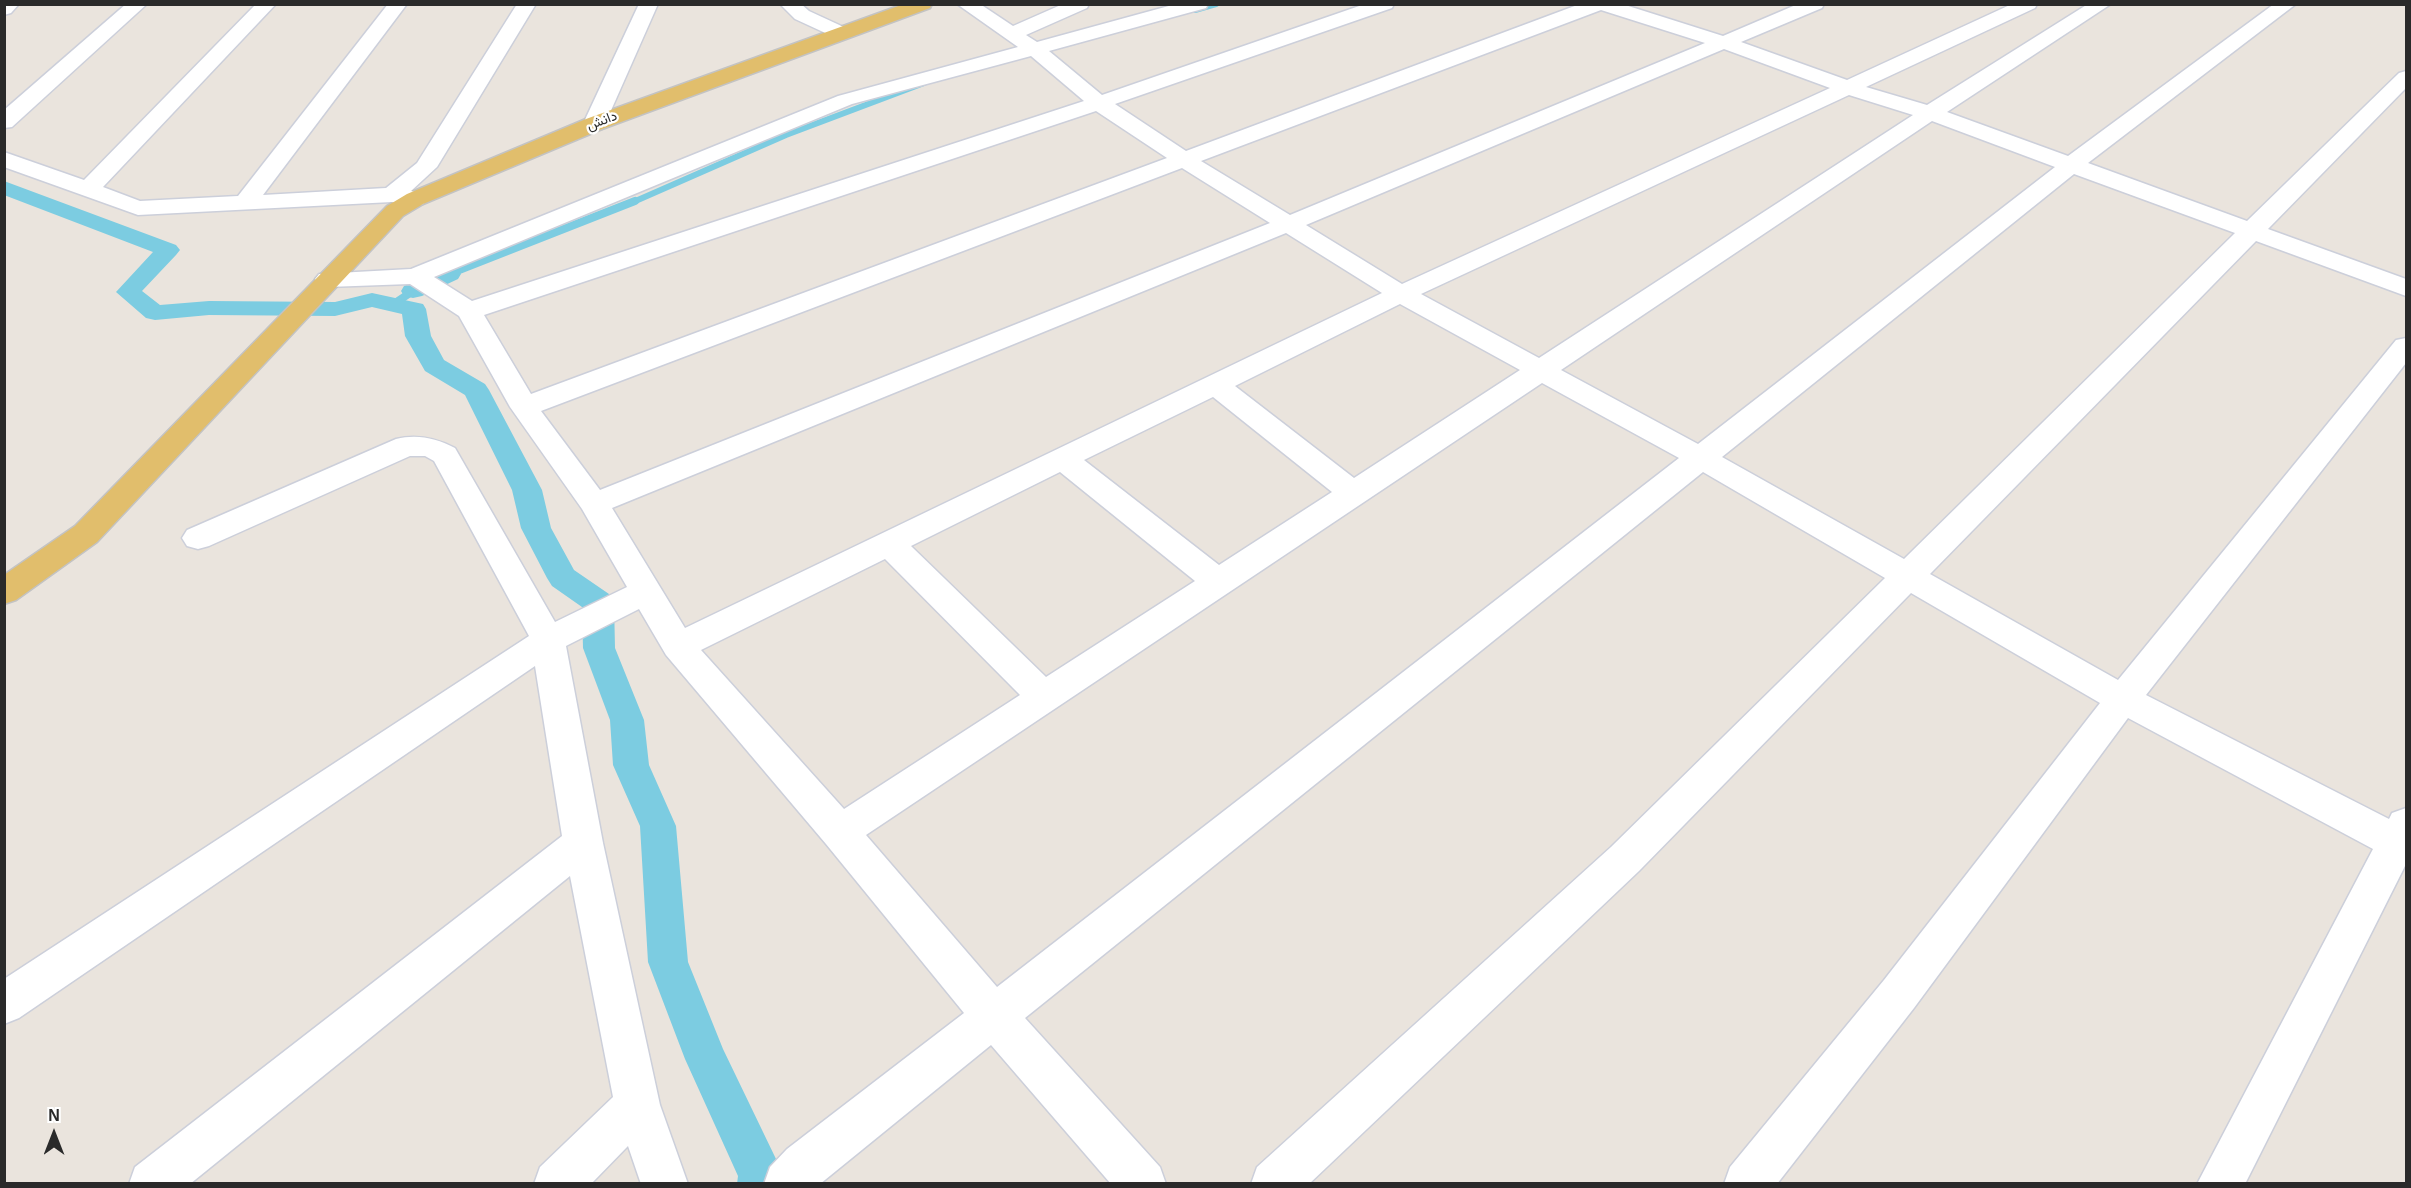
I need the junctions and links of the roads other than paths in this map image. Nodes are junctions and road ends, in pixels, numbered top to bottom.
1 (10, 4) edge
2 (138, 4) edge
3 (267, 4) edge
4 (398, 4) edge
5 (527, 4) edge
6 (649, 4) edge
7 (789, 4) edge
8 (922, 4) edge
9 (966, 4) edge
10 (1080, 4) edge
11 (1199, 4) edge
12 (1384, 4) edge
13 (1600, 4) edge
14 (1815, 4) edge
15 (2028, 4) edge
16 (2102, 4) edge
17 (2286, 4) edge
18 (4, 9) edge
19 (841, 33) junction
20 (1023, 42) junction
21 (1723, 42) junction
22 (2406, 77) edge
23 (1849, 87) junction
24 (1099, 103) junction
25 (1930, 112) junction
26 (4, 122) edge
27 (594, 124) junction
28 (4, 159) edge
29 (1184, 160) junction
30 (2071, 165) junction
31 (88, 190) junction
32 (392, 195) junction
33 (415, 199) junction
34 (245, 203) junction
35 (1286, 225) junction
36 (2253, 231) junction
37 (415, 276) junction
38 (322, 286) junction
39 (2406, 288) edge
40 (1401, 294) junction
41 (469, 311) junction
42 (2406, 346) edge
43 (1540, 370) junction
44 (1215, 384) junction
45 (524, 407) junction
46 (1063, 459) junction
47 (1701, 459) junction
48 (1354, 493) junction
49 (594, 504) junction
50 (198, 538) dead end
51 (889, 543) junction
52 (1910, 576) junction
53 (1218, 582) junction
54 (4, 592) edge
55 (645, 592) junction
56 (548, 640) junction
57 (678, 646) junction
58 (1044, 697) junction
59 (2124, 699) junction
60 (840, 832) junction
61 (2403, 838) edge
62 (583, 843) junction
63 (4, 1004) edge
64 (993, 1015) junction
65 (637, 1105) junction
66 (795, 1175) edge
67 (152, 1184) edge
68 (557, 1184) edge
69 (665, 1184) edge
70 (1143, 1184) edge
71 (1274, 1184) edge
72 (1747, 1184) edge
73 (2220, 1184) edge

1 - 18 street
2 - 26 street
3 - 31 street
4 - 34 street
5 - 32 street
6 - 27 street
7 - 19 street
8 - 19 main road, دانش
9 - 20 street
10 - 20 street
11 - 20 street
12 - 24 street
13 - 21 street
13 - 29 street
14 - 21 street
15 - 23 street
16 - 25 street
17 - 30 street
19 - 27 main road, دانش
20 - 24 street
20 - 37 street
21 - 23 street
21 - 35 street
22 - 36 street
23 - 25 street
23 - 40 street
24 - 29 street
24 - 41 street
25 - 30 street
25 - 43 street
27 - 33 main road, دانش
28 - 31 street
29 - 35 street
29 - 45 street
30 - 36 street
30 - 47 street
31 - 34 street
32 - 33 street
32 - 34 street
33 - 38 main road, دانش
35 - 40 street
35 - 49 street
36 - 39 street
36 - 52 street
37 - 38 street
37 - 41 street
38 - 54 main road, دانش
40 - 43 street
40 - 44 street
41 - 45 street
42 - 59 street
43 - 47 street
43 - 48 street
44 - 46 street
44 - 48 street
45 - 49 street
46 - 51 street
46 - 53 street
47 - 52 street
47 - 64 street
48 - 53 street
49 - 55 street
50 - 56 street
51 - 57 street
51 - 58 street
52 - 59 street
52 - 71 street
53 - 58 street
55 - 56 street
55 - 57 street
56 - 62 street
56 - 63 street
57 - 60 street
58 - 60 street
59 - 61 street
59 - 72 street
60 - 64 street
61 - 73 street
62 - 65 street
62 - 67 street
64 - 66 street
64 - 70 street
65 - 68 street
65 - 69 street

